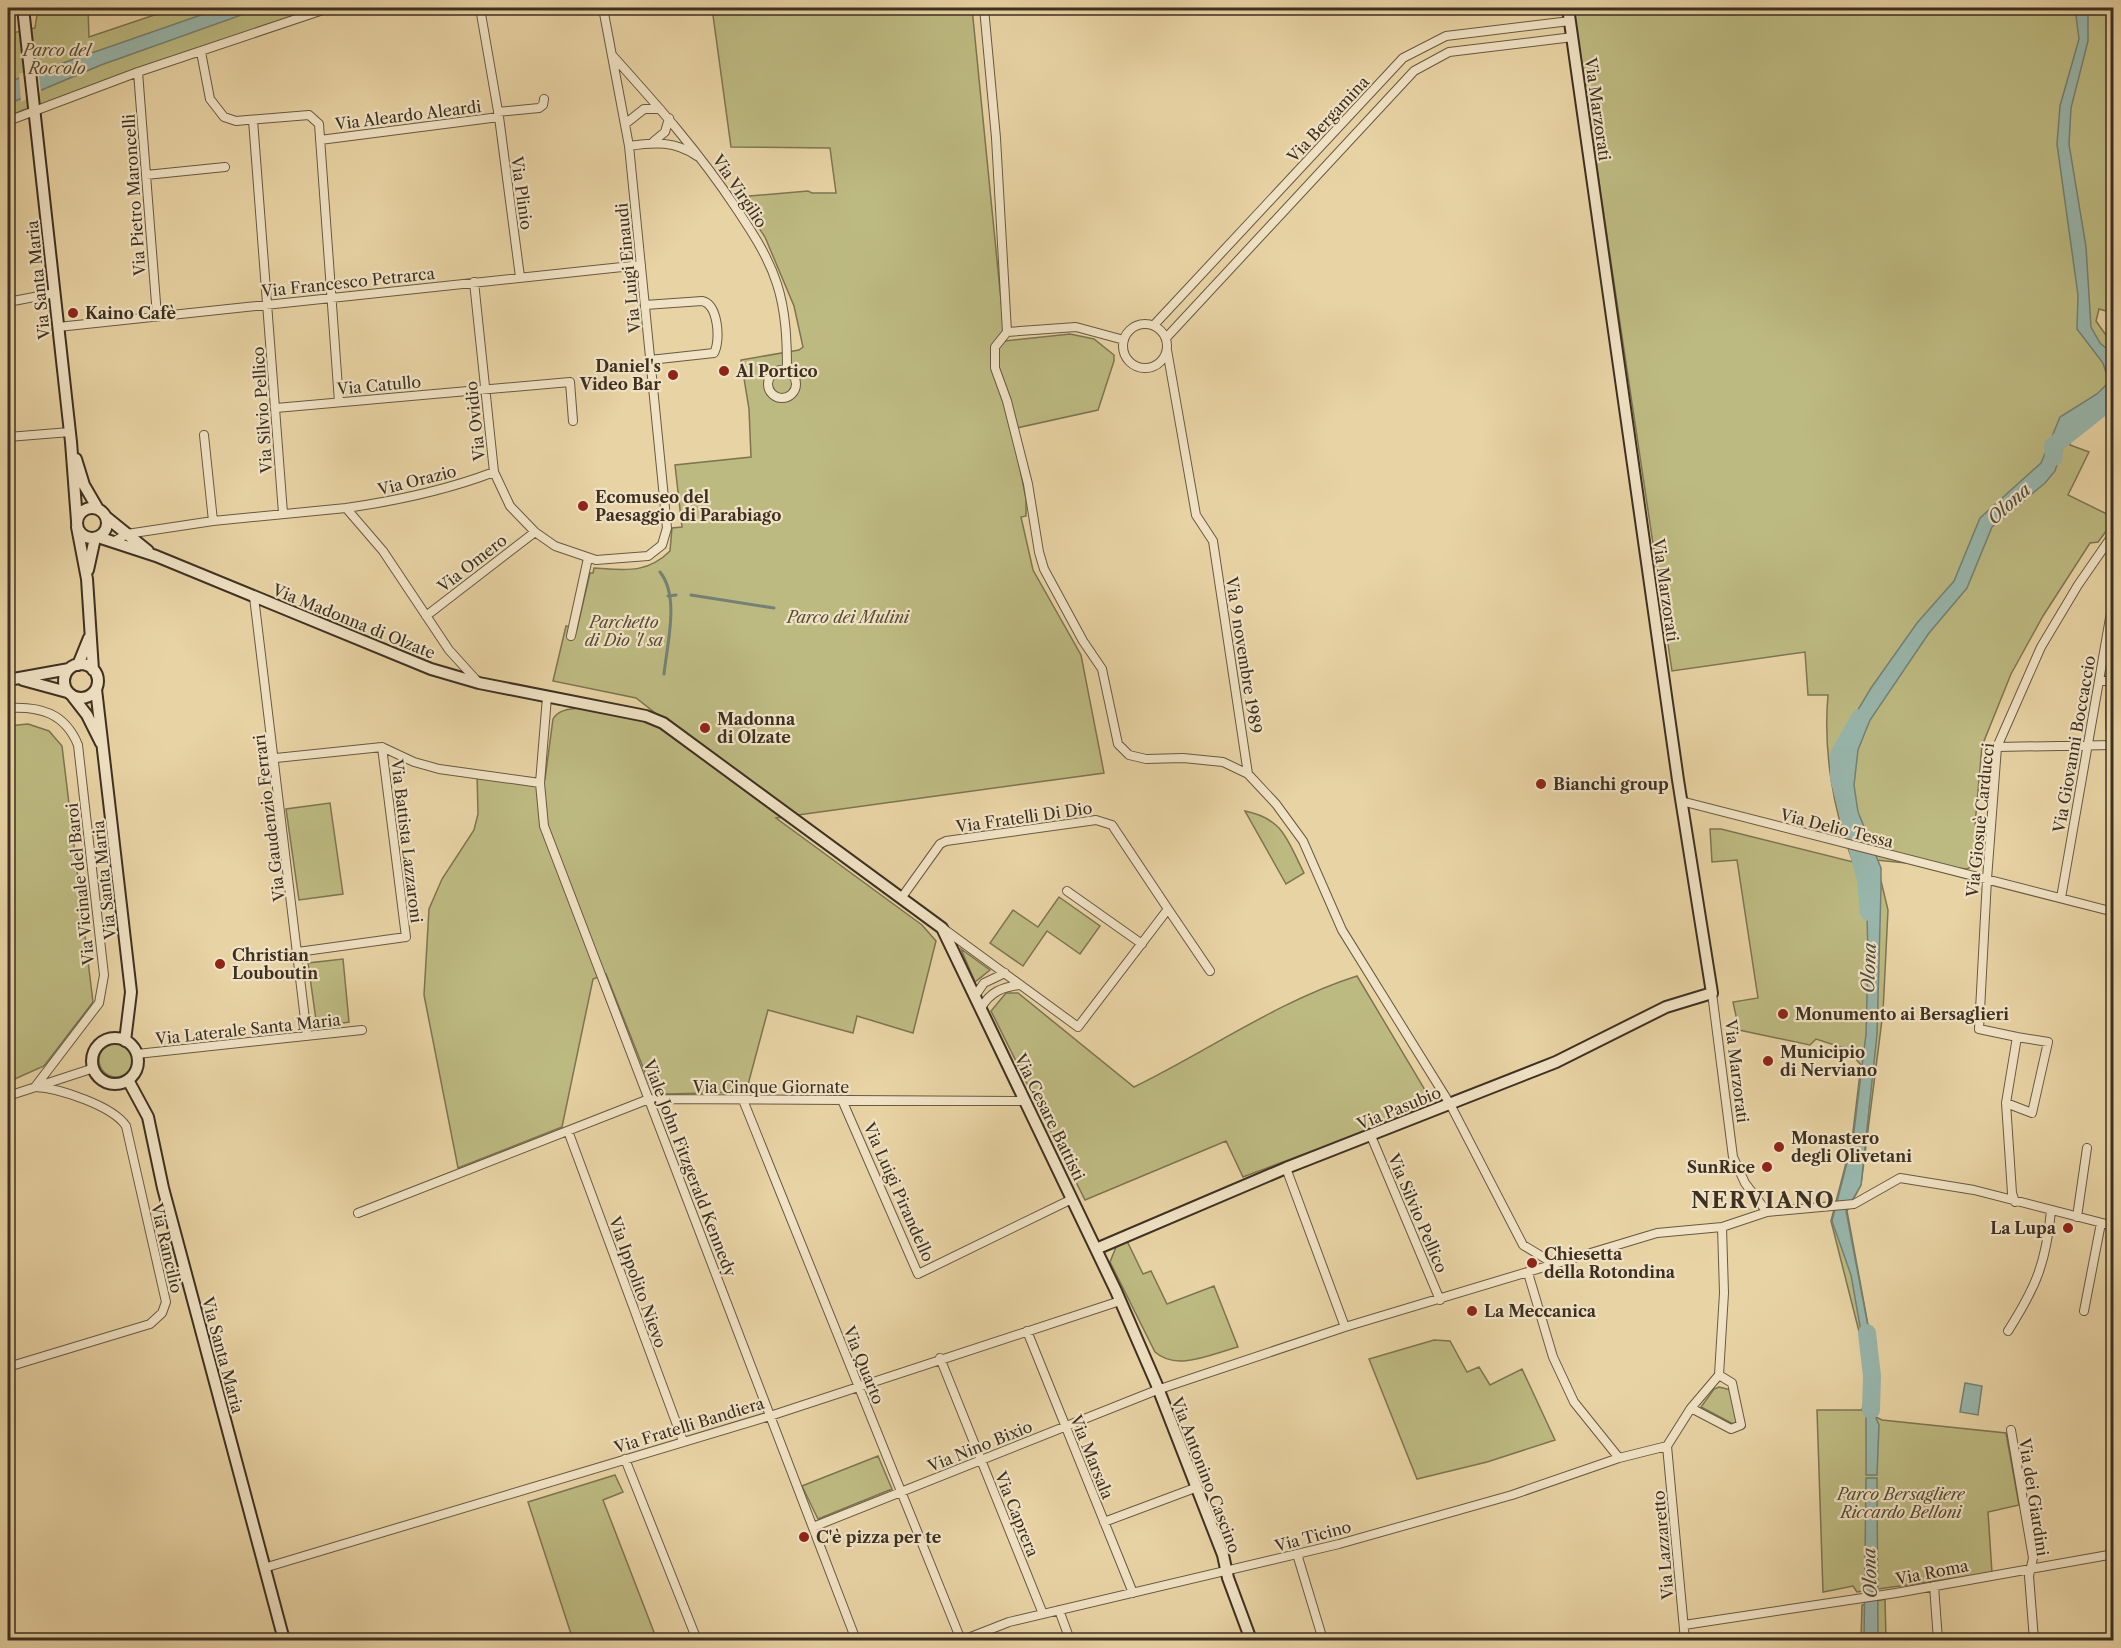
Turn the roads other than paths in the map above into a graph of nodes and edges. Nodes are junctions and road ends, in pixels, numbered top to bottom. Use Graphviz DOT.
graph roads {
  1 [pos="23,8"];
  2 [pos="329,8"];
  3 [pos="480,8"];
  4 [pos="603,8"];
  5 [pos="984,8"];
  6 [pos="1568,8"];
  7 [pos="1570,21"];
  8 [pos="1573,37"];
  9 [pos="201,52"];
  10 [pos="611,54"];
  11 [pos="138,72"];
  12 [pos="544,99"];
  13 [pos="34,107"];
  14 [pos="662,110"];
  15 [pos="498,114"];
  16 [pos="669,118"];
  17 [pos="253,120"];
  18 [pos="8,122"];
  19 [pos="625,124"];
  20 [pos="320,140"];
  21 [pos="652,142"];
  22 [pos="629,146"];
  23 [pos="703,160"];
  24 [pos="225,167"];
  25 [pos="146,175"];
  26 [pos="641,265"];
  27 [pos="520,278"];
  28 [pos="474,282"];
  29 [pos="55,293"];
  30 [pos="331,297"];
  31 [pos="8,302"];
  32 [pos="268,304"];
  33 [pos="645,305"];
  34 [pos="157,316"];
  35 [pos="1154,326"];
  36 [pos="58,327"];
  37 [pos="1007,332"];
  38 [pos="1166,338"];
  39 [pos="1124,340"];
  40 [pos="1167,350"];
  41 [pos="650,360"];
  42 [pos="787,370"];
  43 [pos="485,390"];
  44 [pos="339,402"];
  45 [pos="276,408"];
  46 [pos="573,422"];
  47 [pos="204,435"];
  48 [pos="8,437"];
  49 [pos="70,437"];
  50 [pos="494,472"];
  51 [pos="346,508"];
  52 [pos="102,513"];
  53 [pos="283,513"];
  54 [pos="213,521"];
  55 [pos="77,524"];
  56 [pos="667,528"];
  57 [pos="535,532"];
  58 [pos="2114,533"];
  59 [pos="127,534"];
  60 [pos="97,537"];
  61 [pos="112,543"];
  62 [pos="156,556"];
  63 [pos="588,558"];
  64 [pos="87,579"];
  65 [pos="2114,595"];
  66 [pos="254,597"];
  67 [pos="426,616"];
  68 [pos="91,632"];
  69 [pos="571,636"];
  70 [pos="74,667"];
  71 [pos="93,670"];
  72 [pos="8,680"];
  73 [pos="19,680"];
  74 [pos="2099,681"];
  75 [pos="2114,681"];
  76 [pos="480,683"];
  77 [pos="96,688"];
  78 [pos="70,694"];
  79 [pos="547,698"];
  80 [pos="8,708"];
  81 [pos="2114,745"];
  82 [pos="2089,746"];
  83 [pos="382,747"];
  84 [pos="1997,747"];
  85 [pos="105,751"];
  86 [pos="276,758"];
  87 [pos="1248,774"];
  88 [pos="540,783"];
  89 [pos="1681,801"];
  90 [pos="1987,879"];
  91 [pos="1067,891"];
  92 [pos="902,897"];
  93 [pos="2061,898"];
  94 [pos="1168,909"];
  95 [pos="2114,912"];
  96 [pos="942,928"];
  97 [pos="1142,944"];
  98 [pos="298,952"];
  99 [pos="1210,971"];
  100 [pos="1005,973"];
  101 [pos="1020,985"];
  102 [pos="1712,993"];
  103 [pos="975,996"];
  104 [pos="981,1008"];
  105 [pos="362,1030"];
  106 [pos="307,1036"];
  107 [pos="2017,1037"];
  108 [pos="125,1041"];
  109 [pos="137,1054"];
  110 [pos="94,1068"];
  111 [pos="128,1080"];
  112 [pos="35,1087"];
  113 [pos="8,1096"];
  114 [pos="649,1100"];
  115 [pos="743,1100"];
  116 [pos="842,1100"];
  117 [pos="1025,1101"];
  118 [pos="2006,1103"];
  119 [pos="1450,1104"];
  120 [pos="568,1131"];
  121 [pos="1371,1136"];
  122 [pos="2087,1148"];
  123 [pos="1286,1168"];
  124 [pos="1072,1199"];
  125 [pos="2015,1202"];
  126 [pos="2051,1211"];
  127 [pos="1767,1212"];
  128 [pos="358,1213"];
  129 [pos="2076,1217"];
  130 [pos="2101,1223"];
  131 [pos="2114,1226"];
  132 [pos="1722,1227"];
  133 [pos="1096,1249"];
  134 [pos="1556,1265"];
  135 [pos="1528,1273"];
  136 [pos="1440,1300"];
  137 [pos="1120,1301"];
  138 [pos="2084,1311"];
  139 [pos="1345,1327"];
  140 [pos="1027,1331"];
  141 [pos="2008,1331"];
  142 [pos="940,1358"];
  143 [pos="8,1366"];
  144 [pos="1719,1375"];
  145 [pos="857,1385"];
  146 [pos="1157,1390"];
  147 [pos="1691,1408"];
  148 [pos="770,1416"];
  149 [pos="1065,1427"];
  150 [pos="2011,1430"];
  151 [pos="683,1441"];
  152 [pos="1667,1446"];
  153 [pos="1619,1458"];
  154 [pos="625,1459"];
  155 [pos="981,1460"];
  156 [pos="1195,1488"];
  157 [pos="900,1492"];
  158 [pos="1104,1522"];
  159 [pos="813,1527"];
  160 [pos="1297,1554"];
  161 [pos="2114,1554"];
  162 [pos="2031,1567"];
  163 [pos="264,1568"];
  164 [pos="1226,1571"];
  165 [pos="1934,1586"];
  166 [pos="1133,1593"];
  167 [pos="8,1596"];
  168 [pos="1059,1610"];
  169 [pos="1043,1614"];
  170 [pos="8,1621"];
  171 [pos="1684,1625"];
  172 [pos="284,1641"];
  173 [pos="697,1641"];
  174 [pos="856,1641"];
  175 [pos="962,1641"];
  176 [pos="1070,1641"];
  177 [pos="1251,1641"];
  178 [pos="1323,1641"];
  179 [pos="1685,1641"];
  180 [pos="1938,1641"];
  181 [pos="2034,1641"];
  1 -- 13 [label="street, Via Santa Maria"];
  2 -- 9 [label="street"];
  3 -- 15 [label="street, Via Plinio"];
  4 -- 10 [label="street, Via Luigi Einaudi"];
  5 -- 37 [label="street"];
  6 -- 7 [label="street, Via Marzorati"];
  7 -- 8 [label="street, Via Marzorati"];
  7 -- 35 [label="street, Via Bergamina"];
  8 -- 38 [label="street, Via Bergamina"];
  8 -- 89 [label="street, Via Marzorati"];
  9 -- 11 [label="street"];
  9 -- 17 [label="street"];
  10 -- 14 [label="street, Via Virgilio"];
  10 -- 19 [label="street, Via Luigi Einaudi"];
  11 -- 13 [label="street"];
  11 -- 25 [label="street, Via Pietro Maroncelli"];
  12 -- 15 [label="street"];
  13 -- 18 [label="street"];
  13 -- 29 [label="street, Via Santa Maria"];
  14 -- 16 [label="street, Via Virgilio"];
  14 -- 19 [label="street"];
  15 -- 20 [label="street, Via Aleardo Aleardi"];
  15 -- 27 [label="street, Via Plinio"];
  16 -- 21 [label="street"];
  16 -- 23 [label="street, Via Virgilio"];
  17 -- 20 [label="street"];
  17 -- 32 [label="street, Via Silvio Pellico"];
  19 -- 22 [label="street, Via Luigi Einaudi"];
  20 -- 30 [label="street"];
  21 -- 22 [label="street"];
  21 -- 23 [label="street"];
  22 -- 26 [label="street, Via Luigi Einaudi"];
  23 -- 42 [label="street, Via Virgilio"];
  24 -- 25 [label="street"];
  25 -- 34 [label="street, Via Pietro Maroncelli"];
  26 -- 27 [label="street, Via Francesco Petrarca"];
  26 -- 33 [label="street, Via Luigi Einaudi"];
  27 -- 28 [label="street, Via Francesco Petrarca"];
  28 -- 30 [label="street, Via Francesco Petrarca"];
  28 -- 43 [label="street, Via Ovidio"];
  29 -- 31 [label="street"];
  29 -- 36 [label="street, Via Santa Maria"];
  30 -- 32 [label="street, Via Francesco Petrarca"];
  30 -- 44 [label="street"];
  32 -- 34 [label="street, Via Francesco Petrarca"];
  32 -- 45 [label="street, Via Silvio Pellico"];
  33 -- 41 [label="street, Via Luigi Einaudi"];
  33 -- 41 [label="street"];
  34 -- 36 [label="street, Via Francesco Petrarca"];
  35 -- 38 [label="street"];
  35 -- 39 [label="street"];
  36 -- 49 [label="street, Via Santa Maria"];
  37 -- 39 [label="street"];
  37 -- 87 [label="street"];
  38 -- 40 [label="street"];
  39 -- 40 [label="street"];
  40 -- 87 [label="street, Via 9 novembre 1989"];
  41 -- 56 [label="street, Via Luigi Einaudi"];
  43 -- 44 [label="street, Via Catullo"];
  43 -- 46 [label="street, Via Catullo"];
  43 -- 50 [label="street, Via Ovidio"];
  44 -- 45 [label="street, Via Catullo"];
  45 -- 53 [label="street, Via Silvio Pellico"];
  47 -- 54 [label="street"];
  48 -- 49 [label="street"];
  49 -- 52 [label="street, Via Santa Maria"];
  49 -- 55 [label="street, Via Santa Maria"];
  50 -- 51 [label="street, Via Orazio"];
  50 -- 57 [label="street, Via Ovidio"];
  51 -- 53 [label="street, Via Orazio"];
  51 -- 67 [label="street"];
  52 -- 55 [label="street"];
  52 -- 59 [label="street, Via Madonna di Olzate"];
  52 -- 60 [label="street, Via Santa Maria"];
  53 -- 54 [label="street, Via Orazio"];
  54 -- 59 [label="street, Via Orazio"];
  55 -- 60 [label="street"];
  55 -- 64 [label="street, Via Santa Maria"];
  56 -- 63 [label="street, Via Ovidio"];
  57 -- 63 [label="street, Via Ovidio"];
  57 -- 67 [label="street, Via Omero"];
  58 -- 84 [label="street, Via Giosuè Carducci"];
  59 -- 61 [label="street"];
  59 -- 62 [label="street, Via Madonna di Olzate"];
  60 -- 61 [label="street, Via Madonna di Olzate"];
  60 -- 64 [label="street, Via Santa Maria"];
  61 -- 62 [label="street, Via Madonna di Olzate"];
  62 -- 66 [label="street, Via Madonna di Olzate"];
  63 -- 69 [label="street"];
  64 -- 68 [label="street, Via Santa Maria"];
  65 -- 74 [label="street, Via Giovanni Boccaccio"];
  66 -- 76 [label="street, Via Madonna di Olzate"];
  66 -- 86 [label="street, Via Gaudenzio Ferrari"];
  67 -- 76 [label="street"];
  68 -- 70 [label="street, Via Santa Maria"];
  68 -- 71 [label="street, Via Santa Maria"];
  70 -- 71 [label="street"];
  70 -- 73 [label="street"];
  70 -- 78 [label="street, Via Santa Maria"];
  71 -- 77 [label="street, Via Santa Maria"];
  72 -- 73 [label="street"];
  73 -- 78 [label="street"];
  74 -- 75 [label="street"];
  74 -- 82 [label="street, Via Giovanni Boccaccio"];
  76 -- 79 [label="street, Via Madonna di Olzate"];
  77 -- 78 [label="street"];
  77 -- 85 [label="street, Via Santa Maria"];
  78 -- 85 [label="street, Via Santa Maria"];
  79 -- 88 [label="street, Viale John Fitzgerald Kennedy"];
  79 -- 92 [label="street, Via Cesare Battisti"];
  80 -- 112 [label="street, Via Vicinale del Baroi"];
  81 -- 82 [label="street"];
  82 -- 84 [label="street"];
  82 -- 93 [label="street, Via Giovanni Boccaccio"];
  83 -- 86 [label="street"];
  83 -- 88 [label="street"];
  83 -- 98 [label="street, Via Battista Lazzaroni"];
  84 -- 90 [label="street, Via Giosuè Carducci"];
  85 -- 108 [label="street, Via Santa Maria"];
  86 -- 98 [label="street, Via Gaudenzio Ferrari"];
  87 -- 119 [label="street"];
  88 -- 114 [label="street, Viale John Fitzgerald Kennedy"];
  89 -- 90 [label="street, Via Delio Tessa"];
  89 -- 102 [label="street, Via Marzorati"];
  90 -- 93 [label="street, Via Delio Tessa"];
  90 -- 107 [label="street, Via Giosuè Carducci"];
  91 -- 97 [label="street"];
  92 -- 94 [label="street, Via Fratelli Di Dio"];
  92 -- 96 [label="street, Via Cesare Battisti"];
  93 -- 95 [label="street, Via Delio Tessa"];
  94 -- 97 [label="street"];
  94 -- 99 [label="street, Via Fratelli Di Dio"];
  96 -- 100 [label="street"];
  96 -- 103 [label="street, Via Cesare Battisti"];
  97 -- 101 [label="street"];
  98 -- 106 [label="street, Via Gaudenzio Ferrari"];
  100 -- 101 [label="street"];
  100 -- 103 [label="street"];
  101 -- 104 [label="street"];
  102 -- 119 [label="street, Via Pasubio"];
  102 -- 127 [label="street, Via Marzorati"];
  103 -- 104 [label="street, Via Cesare Battisti"];
  104 -- 117 [label="street, Via Cesare Battisti"];
  105 -- 106 [label="street, Via Laterale Santa Maria"];
  106 -- 109 [label="street, Via Laterale Santa Maria"];
  107 -- 118 [label="street"];
  107 -- 118 [label="street"];
  108 -- 109 [label="street"];
  108 -- 110 [label="street"];
  109 -- 111 [label="street"];
  110 -- 111 [label="street"];
  110 -- 112 [label="street"];
  111 -- 163 [label="street, Via Santa Maria"];
  112 -- 113 [label="street"];
  112 -- 143 [label="street, Via Rancilio"];
  114 -- 115 [label="street, Via Cinque Giornate"];
  114 -- 120 [label="street, Via Cinque Giornate"];
  114 -- 148 [label="street, Viale John Fitzgerald Kennedy"];
  115 -- 116 [label="street, Via Cinque Giornate"];
  115 -- 145 [label="street, Via Quarto"];
  116 -- 117 [label="street, Via Cinque Giornate"];
  116 -- 124 [label="street, Via Luigi Pirandello"];
  117 -- 124 [label="street, Via Cesare Battisti"];
  118 -- 125 [label="street"];
  119 -- 121 [label="street, Via Pasubio"];
  119 -- 134 [label="street"];
  120 -- 128 [label="street, Via Cinque Giornate"];
  120 -- 151 [label="street, Via Ippolito Nievo"];
  121 -- 123 [label="street, Via Pasubio"];
  121 -- 136 [label="street, Via Silvio Pellico"];
  122 -- 129 [label="street"];
  123 -- 133 [label="street, Via Pasubio"];
  123 -- 139 [label="street"];
  124 -- 133 [label="street, Via Cesare Battisti"];
  125 -- 126 [label="street"];
  125 -- 127 [label="street"];
  126 -- 129 [label="street"];
  126 -- 141 [label="street"];
  127 -- 132 [label="street"];
  129 -- 130 [label="street"];
  130 -- 131 [label="street"];
  130 -- 138 [label="street"];
  132 -- 134 [label="street"];
  132 -- 144 [label="street"];
  133 -- 137 [label="street, Via Cesare Battisti"];
  134 -- 135 [label="street"];
  135 -- 136 [label="street"];
  135 -- 153 [label="street"];
  136 -- 139 [label="street"];
  137 -- 140 [label="street, Via Fratelli Bandiera"];
  137 -- 146 [label="street, Via Cesare Battisti"];
  139 -- 146 [label="street"];
  140 -- 142 [label="street, Via Fratelli Bandiera"];
  140 -- 149 [label="street, Via Marsala"];
  142 -- 145 [label="street, Via Fratelli Bandiera"];
  142 -- 155 [label="street, Via Caprera"];
  144 -- 147 [label="street"];
  144 -- 147 [label="street"];
  145 -- 148 [label="street, Via Fratelli Bandiera"];
  145 -- 157 [label="street, Via Quarto"];
  146 -- 149 [label="street, Via Nino Bixio"];
  146 -- 156 [label="street, Via Antonino Cascino"];
  147 -- 152 [label="street"];
  148 -- 151 [label="street, Via Fratelli Bandiera"];
  148 -- 159 [label="street, Viale John Fitzgerald Kennedy"];
  149 -- 155 [label="street, Via Nino Bixio"];
  149 -- 158 [label="street, Via Marsala"];
  150 -- 162 [label="street, Via dei Giardini"];
  151 -- 154 [label="street, Via Fratelli Bandiera"];
  152 -- 153 [label="street, Via Ticino"];
  152 -- 171 [label="street, Via Lazzaretto"];
  153 -- 160 [label="street, Via Ticino"];
  154 -- 163 [label="street, Via Fratelli Bandiera"];
  154 -- 173 [label="street"];
  155 -- 157 [label="street, Via Nino Bixio"];
  155 -- 169 [label="street, Via Caprera"];
  156 -- 158 [label="street"];
  156 -- 164 [label="street, Via Antonino Cascino"];
  157 -- 159 [label="street, Via Nino Bixio"];
  157 -- 175 [label="street, Via Quarto"];
  158 -- 166 [label="street, Via Marsala"];
  159 -- 174 [label="street, Viale John Fitzgerald Kennedy"];
  160 -- 164 [label="street, Via Ticino"];
  160 -- 178 [label="street"];
  161 -- 162 [label="street, Via Roma"];
  162 -- 165 [label="street, Via Roma"];
  162 -- 181 [label="street, Via dei Giardini"];
  163 -- 172 [label="street, Via Santa Maria"];
  164 -- 166 [label="street, Via Ticino"];
  164 -- 177 [label="street, Via Antonino Cascino"];
  165 -- 171 [label="street, Via Roma"];
  165 -- 180 [label="street"];
  166 -- 168 [label="street, Via Ticino"];
  167 -- 170 [label="street"];
  168 -- 169 [label="street, Via Ticino"];
  168 -- 176 [label="street"];
  169 -- 175 [label="street, Via Ticino"];
  171 -- 179 [label="street, Via Lazzaretto"];
}
